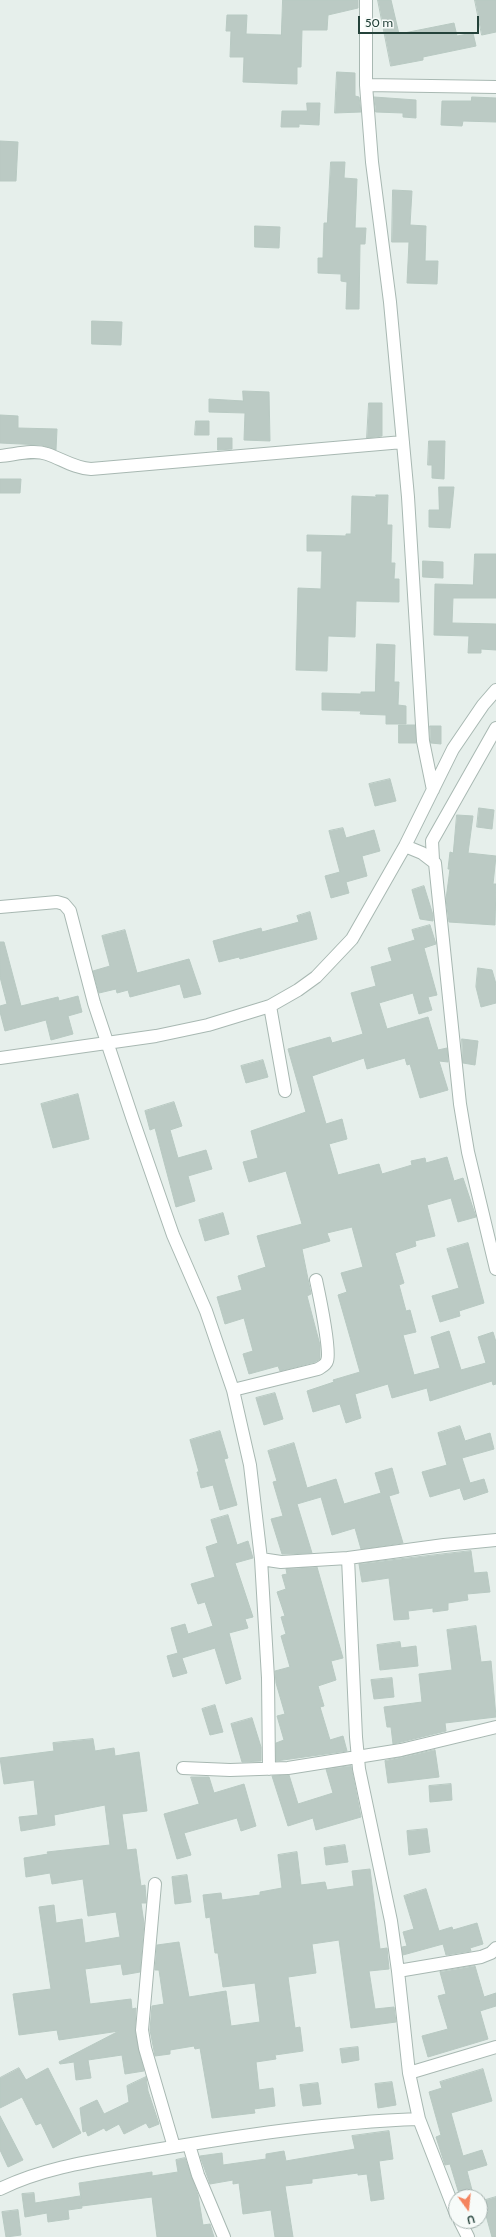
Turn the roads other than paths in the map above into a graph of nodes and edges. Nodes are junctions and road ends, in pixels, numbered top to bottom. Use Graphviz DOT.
graph roads {
  1 [pos="366,0"];
  2 [pos="366,85"];
  3 [pos="496,87"];
  4 [pos="402,442"];
  5 [pos="0,456"];
  6 [pos="496,690"];
  7 [pos="496,728"];
  8 [pos="433,790"];
  9 [pos="406,846"];
  10 [pos="433,860"];
  11 [pos="0,907"];
  12 [pos="270,1008"];
  13 [pos="108,1047"];
  14 [pos="0,1058"];
  15 [pos="285,1091"];
  16 [pos="496,1269"];
  17 [pos="316,1280"];
  18 [pos="233,1390"];
  19 [pos="496,1540"];
  20 [pos="348,1558"];
  21 [pos="261,1559"];
  22 [pos="496,1727"];
  23 [pos="358,1757"];
  24 [pos="183,1768"];
  25 [pos="269,1769"];
  26 [pos="155,1884"];
  27 [pos="496,1948"];
  28 [pos="398,1971"];
  29 [pos="496,2047"];
  30 [pos="409,2073"];
  31 [pos="419,2118"];
  32 [pos="189,2145"];
  33 [pos="174,2147"];
  34 [pos="0,2189"];
  35 [pos="448,2193"];
  36 [pos="224,2237"];
  1 -- 2 [label="street"];
  2 -- 3 [label="street"];
  2 -- 4 [label="street"];
  4 -- 5 [label="street"];
  4 -- 8 [label="street"];
  6 -- 8 [label="street"];
  7 -- 10 [label="street"];
  8 -- 9 [label="street"];
  9 -- 10 [label="street"];
  9 -- 12 [label="street"];
  10 -- 16 [label="street"];
  11 -- 13 [label="street"];
  12 -- 13 [label="street"];
  12 -- 15 [label="street"];
  13 -- 14 [label="street"];
  13 -- 18 [label="street"];
  17 -- 18 [label="street"];
  18 -- 21 [label="street"];
  19 -- 20 [label="street"];
  20 -- 21 [label="street"];
  20 -- 23 [label="street"];
  21 -- 25 [label="street"];
  22 -- 23 [label="street"];
  23 -- 25 [label="street"];
  23 -- 28 [label="street"];
  24 -- 25 [label="street"];
  26 -- 33 [label="street"];
  27 -- 28 [label="street"];
  28 -- 30 [label="street"];
  29 -- 30 [label="street"];
  30 -- 31 [label="street"];
  31 -- 32 [label="street"];
  31 -- 35 [label="street"];
  32 -- 33 [label="street"];
  32 -- 36 [label="street"];
  33 -- 34 [label="street"];
}
